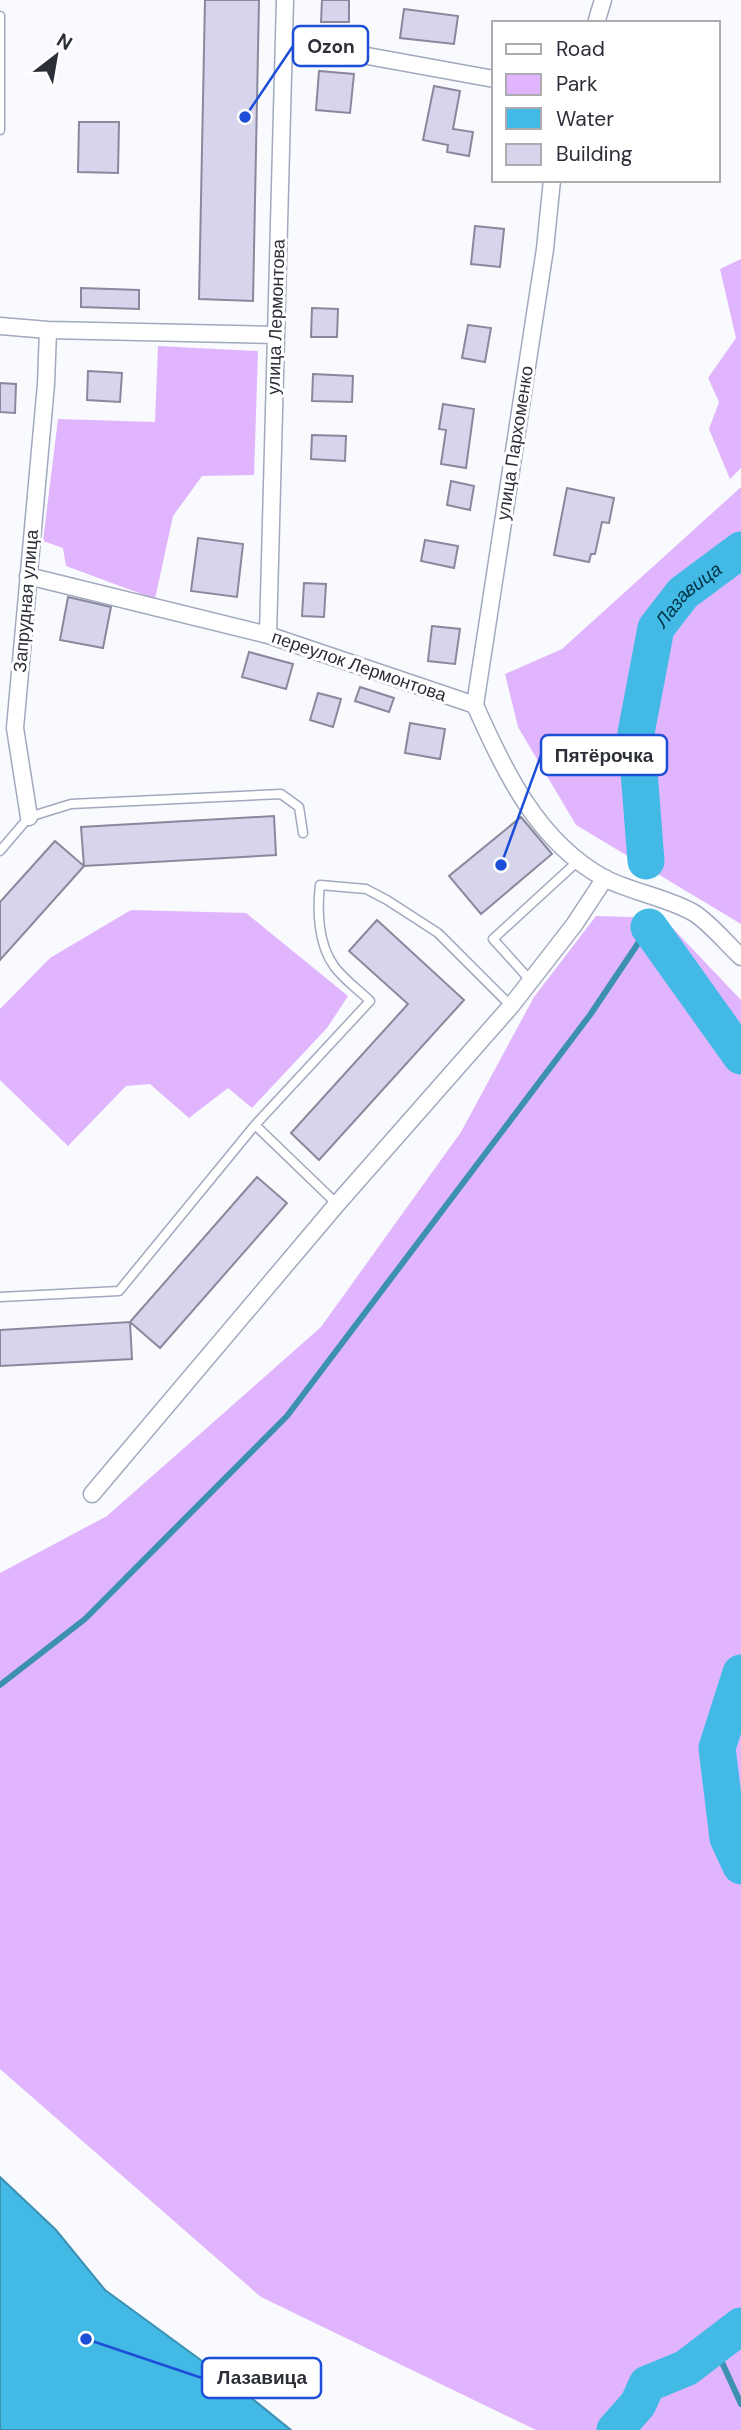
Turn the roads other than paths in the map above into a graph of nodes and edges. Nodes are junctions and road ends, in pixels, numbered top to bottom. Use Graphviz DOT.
graph roads {
  1 [pos="285,0"];
  2 [pos="603,0"];
  3 [pos="0,16"];
  4 [pos="597,21"];
  5 [pos="285,41"];
  6 [pos="492,79"];
  7 [pos="0,130"];
  8 [pos="552,182"];
  9 [pos="0,326"];
  10 [pos="48,331"];
  11 [pos="275,335"];
  12 [pos="28,576"];
  13 [pos="268,635"];
  14 [pos="475,705"];
  15 [pos="29,817"];
  16 [pos="303,832"];
  17 [pos="0,851"];
  18 [pos="578,861"];
  19 [pos="605,878"];
  20 [pos="741,957"];
  21 [pos="530,980"];
  22 [pos="511,1006"];
  23 [pos="255,1125"];
  24 [pos="337,1204"];
  25 [pos="0,1297"];
  26 [pos="92,1494"];
  1 -- 5 [label="street, улица Лермонтова"];
  2 -- 4 [label="street"];
  3 -- 7 [label="lane"];
  5 -- 6 [label="street"];
  5 -- 11 [label="street, улица Лермонтова"];
  8 -- 14 [label="street, улица Пархоменко"];
  9 -- 10 [label="street"];
  10 -- 11 [label="street"];
  10 -- 12 [label="street, Запрудная улица"];
  11 -- 13 [label="street, улица Лермонтова"];
  12 -- 13 [label="street, переулок Лермонтова"];
  12 -- 15 [label="street, Запрудная улица"];
  13 -- 14 [label="street, переулок Лермонтова"];
  14 -- 18 [label="street"];
  15 -- 16 [label="lane"];
  15 -- 17 [label="lane"];
  18 -- 19 [label="street"];
  18 -- 21 [label="lane"];
  19 -- 20 [label="street"];
  19 -- 21 [label="street"];
  21 -- 22 [label="street"];
  22 -- 23 [label="lane"];
  22 -- 24 [label="street"];
  23 -- 24 [label="lane"];
  23 -- 25 [label="lane"];
  24 -- 26 [label="street"];
}
